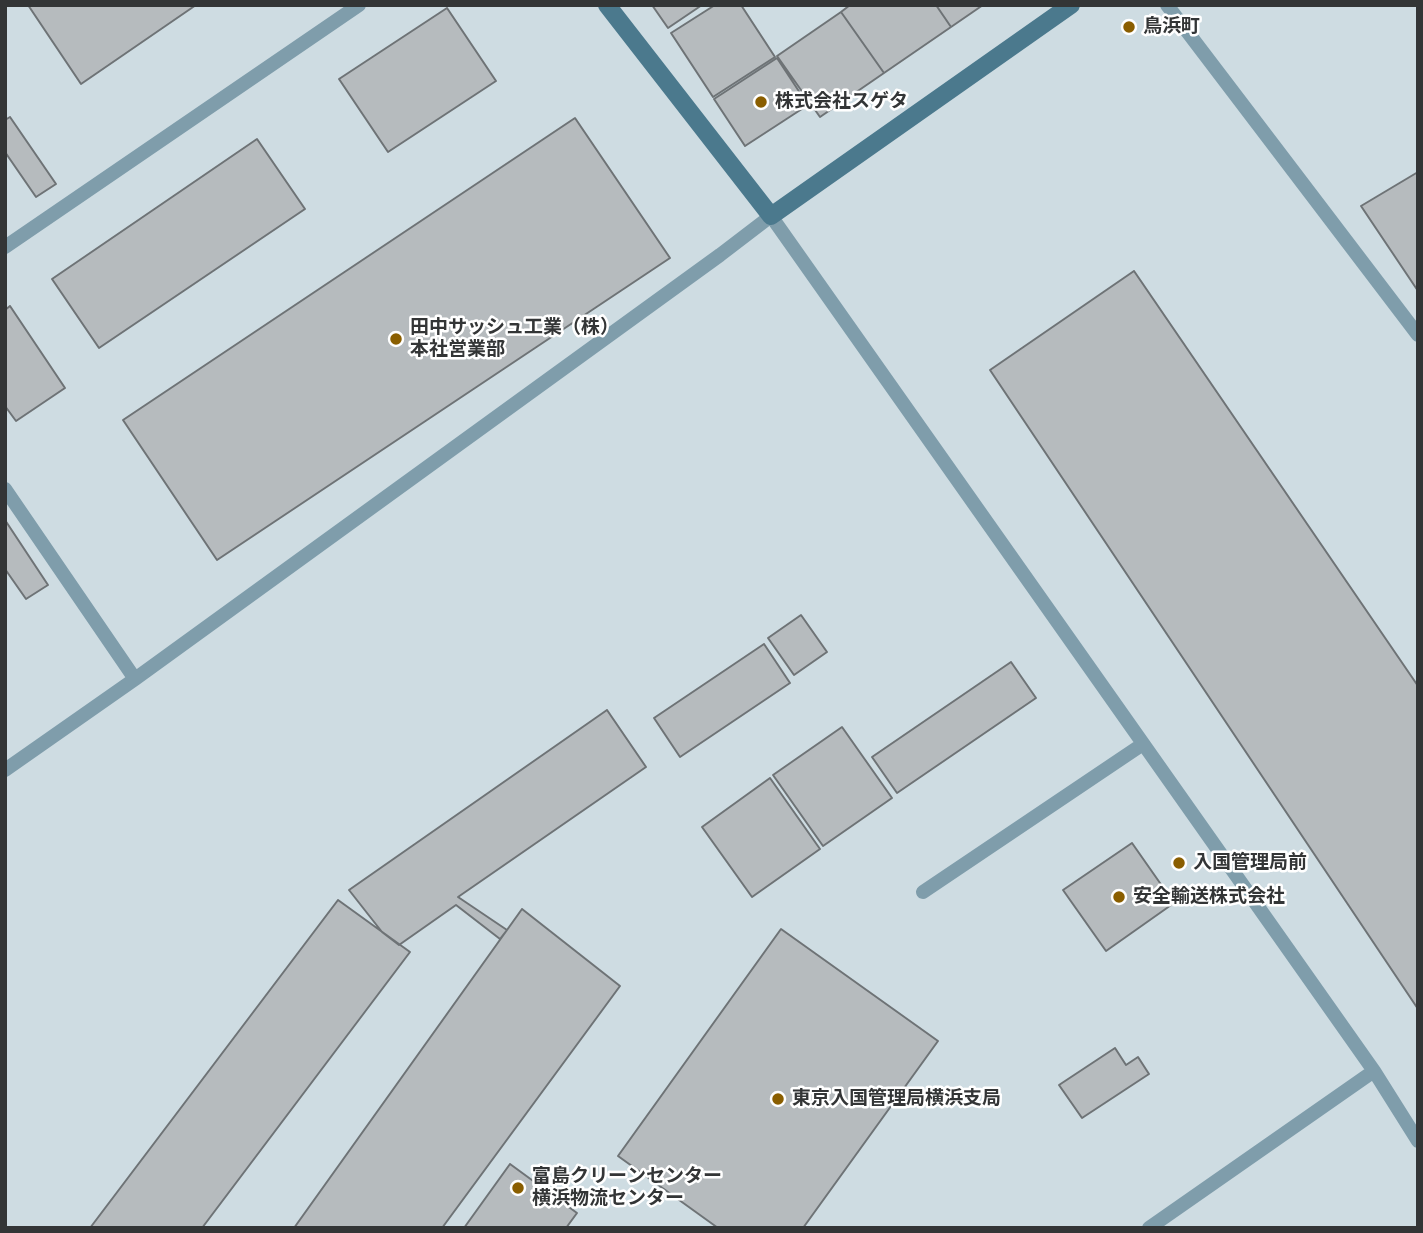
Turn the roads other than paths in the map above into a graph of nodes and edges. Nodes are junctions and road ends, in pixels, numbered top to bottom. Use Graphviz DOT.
graph roads {
  1 [pos="359,5"];
  2 [pos="607,5"];
  3 [pos="1071,5"];
  4 [pos="1167,5"];
  5 [pos="771,216"];
  6 [pos="5,247"];
  7 [pos="1418,335"];
  8 [pos="5,489"];
  9 [pos="135,680"];
  10 [pos="1143,744"];
  11 [pos="5,770"];
  12 [pos="923,892"];
  13 [pos="1374,1070"];
  14 [pos="1418,1141"];
  15 [pos="1149,1228"];
  1 -- 6 [label="lane"];
  2 -- 5 [label="street"];
  3 -- 5 [label="street"];
  4 -- 7 [label="lane"];
  5 -- 9 [label="lane"];
  5 -- 10 [label="lane"];
  8 -- 9 [label="lane"];
  9 -- 11 [label="lane"];
  10 -- 12 [label="lane"];
  10 -- 13 [label="lane"];
  13 -- 14 [label="lane"];
  13 -- 15 [label="lane"];
}
